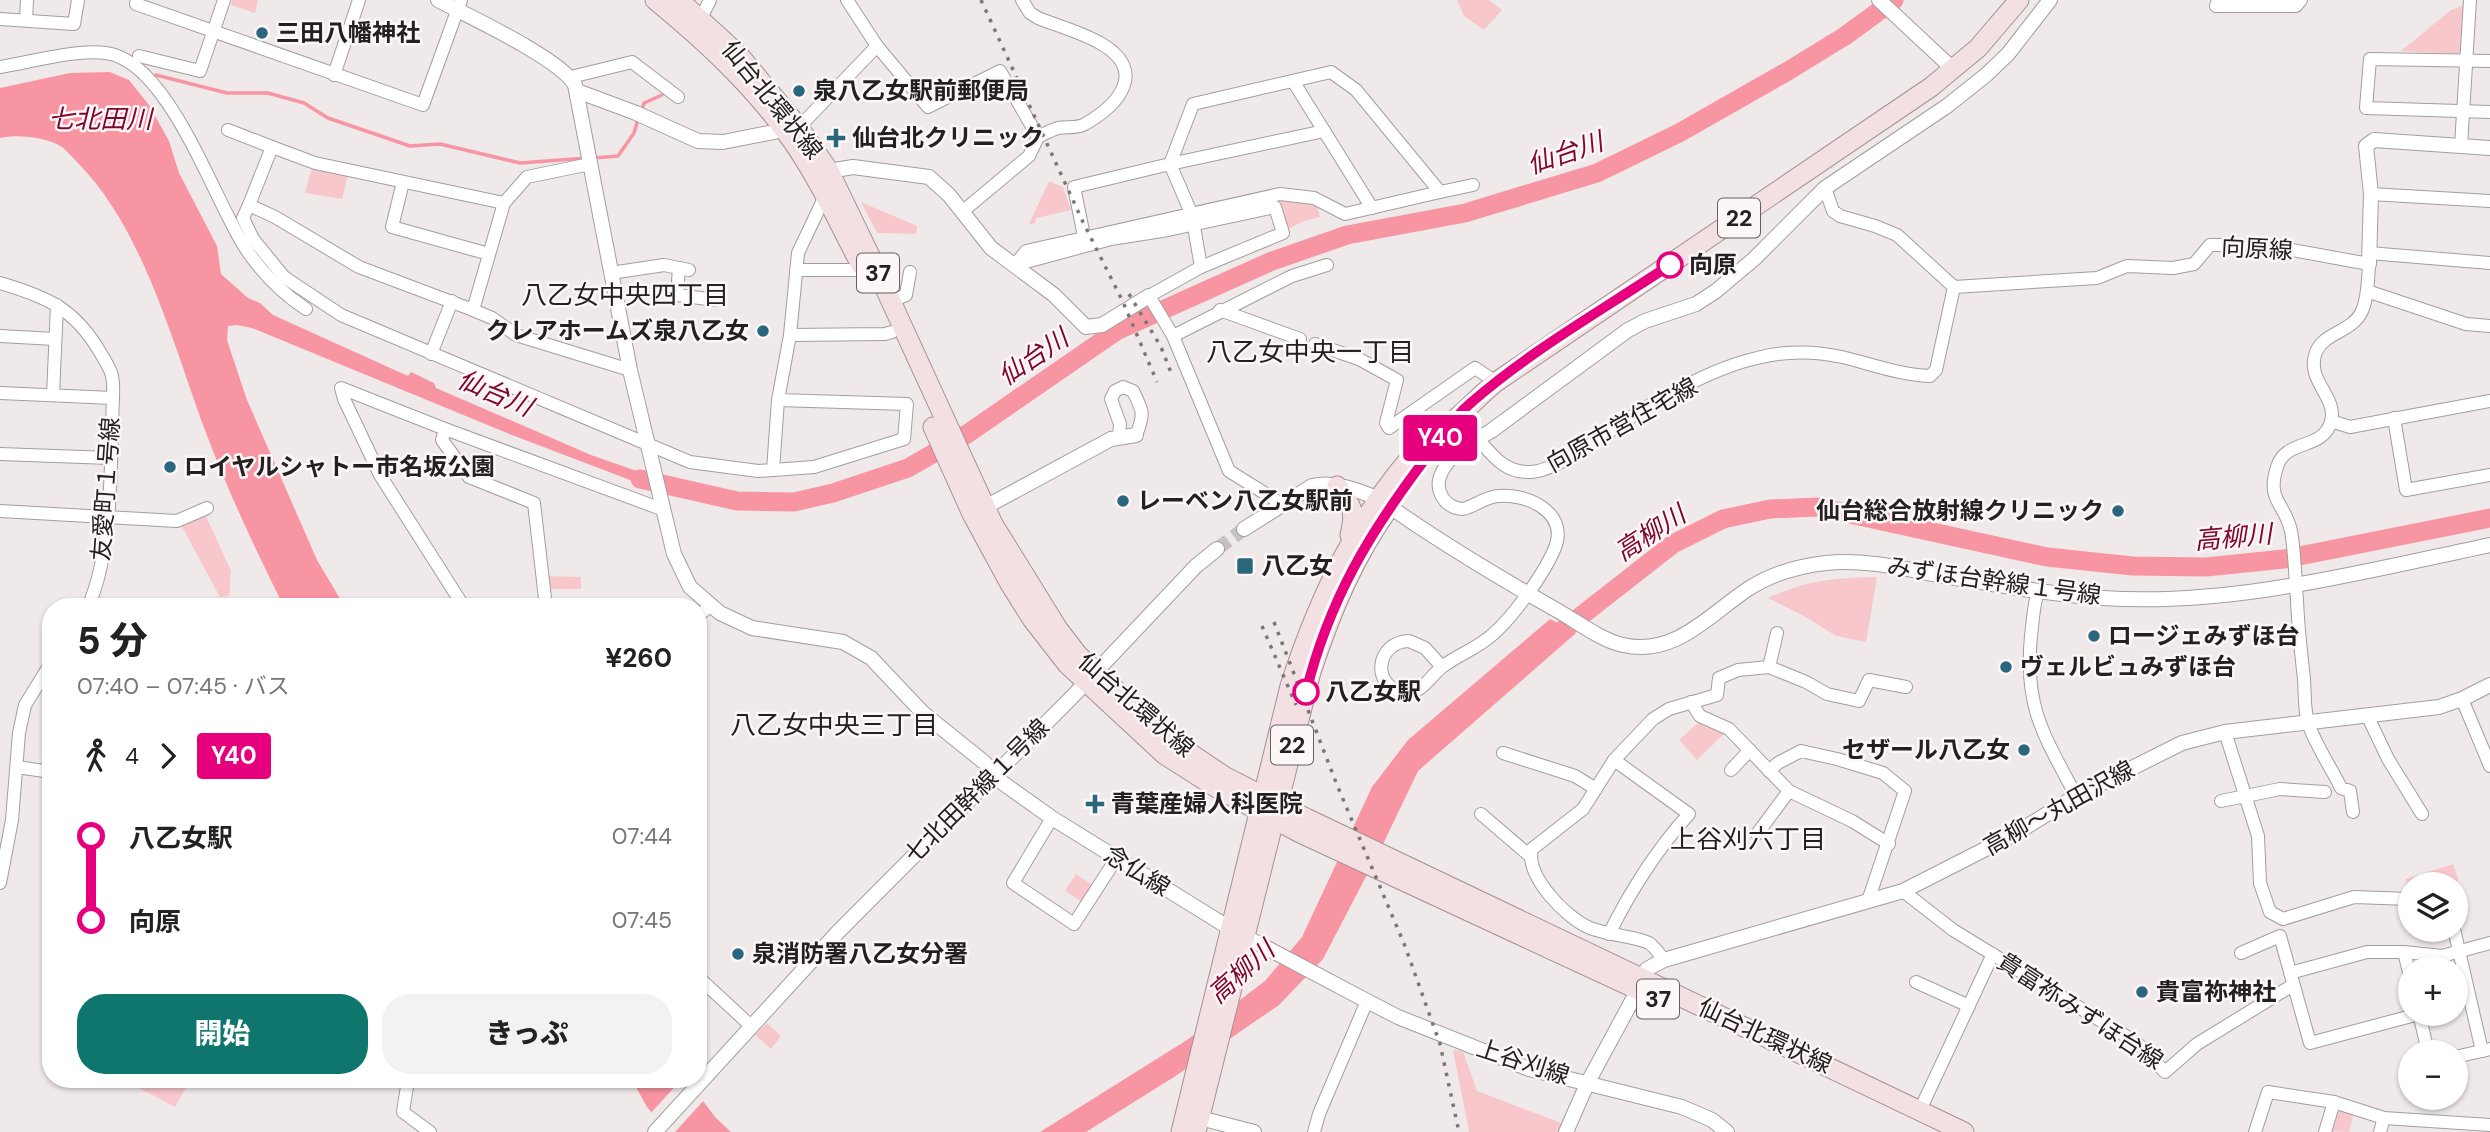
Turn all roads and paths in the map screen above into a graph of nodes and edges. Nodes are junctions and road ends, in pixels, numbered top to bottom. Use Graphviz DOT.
graph roads {
  1 [pos="27,0"];
  2 [pos="78,0"];
  3 [pos="137,0"];
  4 [pos="224,0"];
  5 [pos="359,0"];
  6 [pos="438,0"];
  7 [pos="655,0"];
  8 [pos="679,0"];
  9 [pos="710,0"];
  10 [pos="847,0"];
  11 [pos="1022,0"];
  12 [pos="1879,0"];
  13 [pos="2019,0"];
  14 [pos="2050,0"];
  15 [pos="2218,0"];
  16 [pos="2301,0"];
  17 [pos="2470,0"];
  18 [pos="459,5"];
  19 [pos="701,18"];
  20 [pos="0,19"];
  21 [pos="26,20"];
  22 [pos="214,32"];
  23 [pos="877,46"];
  24 [pos="139,55"];
  25 [pos="2467,60"];
  26 [pos="2490,61"];
  27 [pos="0,68"];
  28 [pos="1954,70"];
  29 [pos="334,75"];
  30 [pos="570,77"];
  31 [pos="1293,81"];
  32 [pos="577,91"];
  33 [pos="678,97"];
  34 [pos="2463,111"];
  35 [pos="2490,112"];
  36 [pos="791,128"];
  37 [pos="228,130"];
  38 [pos="1324,131"];
  39 [pos="1038,137"];
  40 [pos="2461,146"];
  41 [pos="272,147"];
  42 [pos="2490,148"];
  43 [pos="589,158"];
  44 [pos="1170,164"];
  45 [pos="829,171"];
  46 [pos="403,182"];
  47 [pos="1473,185"];
  48 [pos="1825,188"];
  49 [pos="1440,192"];
  50 [pos="2371,194"];
  51 [pos="825,196"];
  52 [pos="2490,201"];
  53 [pos="504,203"];
  54 [pos="249,205"];
  55 [pos="1372,208"];
  56 [pos="962,212"];
  57 [pos="1194,220"];
  58 [pos="1084,236"];
  59 [pos="489,254"];
  60 [pos="2369,258"];
  61 [pos="2490,263"];
  62 [pos="1014,265"];
  63 [pos="1327,265"];
  64 [pos="1201,267"];
  65 [pos="864,270"];
  66 [pos="796,271"];
  67 [pos="909,272"];
  68 [pos="611,273"];
  69 [pos="0,283"];
  70 [pos="1955,287"];
  71 [pos="2367,291"];
  72 [pos="1151,299"];
  73 [pos="715,300"];
  74 [pos="452,301"];
  75 [pos="892,301"];
  76 [pos="57,304"];
  77 [pos="306,309"];
  78 [pos="473,310"];
  79 [pos="1220,310"];
  80 [pos="2490,326"];
  81 [pos="892,332"];
  82 [pos="1171,333"];
  83 [pos="790,335"];
  84 [pos="0,336"];
  85 [pos="55,339"];
  86 [pos="1300,340"];
  87 [pos="1315,344"];
  88 [pos="431,354"];
  89 [pos="630,370"];
  90 [pos="1496,382"];
  91 [pos="0,393"];
  92 [pos="53,395"];
  93 [pos="113,398"];
  94 [pos="778,400"];
  95 [pos="2490,401"];
  96 [pos="2394,418"];
  97 [pos="2331,421"];
  98 [pos="445,429"];
  99 [pos="942,430"];
  100 [pos="1136,435"];
  101 [pos="1119,437"];
  102 [pos="1478,439"];
  103 [pos="1460,449"];
  104 [pos="650,450"];
  105 [pos="0,454"];
  106 [pos="110,458"];
  107 [pos="774,470"];
  108 [pos="2490,475"];
  109 [pos="1338,486"];
  110 [pos="1384,503"];
  111 [pos="1280,505"];
  112 [pos="207,508"];
  113 [pos="664,508"];
  114 [pos="978,511"];
  115 [pos="0,512"];
  116 [pos="107,515"];
  117 [pos="1244,529"];
  118 [pos="2490,545"];
  119 [pos="1348,547"];
  120 [pos="1217,549"];
  121 [pos="2295,578"];
  122 [pos="2038,592"];
  123 [pos="1527,593"];
  124 [pos="92,598"];
  125 [pos="458,598"];
  126 [pos="545,598"];
  127 [pos="703,598"];
  128 [pos="707,602"];
  129 [pos="711,605"];
  130 [pos="707,608"];
  131 [pos="1777,633"];
  132 [pos="1442,667"];
  133 [pos="1769,667"];
  134 [pos="1091,676"];
  135 [pos="42,678"];
  136 [pos="2490,685"];
  137 [pos="1906,687"];
  138 [pos="2462,699"];
  139 [pos="1691,702"];
  140 [pos="2368,717"];
  141 [pos="2308,722"];
  142 [pos="2225,732"];
  143 [pos="1750,750"];
  144 [pos="1503,753"];
  145 [pos="1614,760"];
  146 [pos="2490,766"];
  147 [pos="17,767"];
  148 [pos="1731,769"];
  149 [pos="42,771"];
  150 [pos="1769,771"];
  151 [pos="997,777"];
  152 [pos="1596,789"];
  153 [pos="1789,791"];
  154 [pos="2076,796"];
  155 [pos="2247,796"];
  156 [pos="2318,796"];
  157 [pos="2221,801"];
  158 [pos="1268,808"];
  159 [pos="2353,812"];
  160 [pos="1481,814"];
  161 [pos="2423,814"];
  162 [pos="1052,817"];
  163 [pos="1757,835"];
  164 [pos="1889,844"];
  165 [pos="1530,856"];
  166 [pos="1116,859"];
  167 [pos="0,883"];
  168 [pos="1903,891"];
  169 [pos="2398,899"];
  170 [pos="1868,901"];
  171 [pos="1238,932"];
  172 [pos="1609,934"];
  173 [pos="2458,942"];
  174 [pos="2490,943"];
  175 [pos="2404,951"];
  176 [pos="2460,952"];
  177 [pos="2241,953"];
  178 [pos="1993,954"];
  179 [pos="2405,956"];
  180 [pos="1664,960"];
  181 [pos="1324,977"];
  182 [pos="2292,979"];
  183 [pos="1916,982"];
  184 [pos="1639,983"];
  185 [pos="707,985"];
  186 [pos="1367,1001"];
  187 [pos="1969,1006"];
  188 [pos="2398,1019"];
  189 [pos="751,1026"];
  190 [pos="2486,1050"];
  191 [pos="2468,1054"];
  192 [pos="1205,1066"];
  193 [pos="707,1073"];
  194 [pos="1588,1082"];
  195 [pos="407,1088"];
  196 [pos="694,1088"];
  197 [pos="2334,1102"];
  198 [pos="1920,1110"];
  199 [pos="2384,1118"];
  200 [pos="1198,1125"];
  201 [pos="2490,1125"];
  202 [pos="430,1132"];
  203 [pos="654,1132"];
  204 [pos="1181,1132"];
  205 [pos="1254,1132"];
  206 [pos="1314,1132"];
  207 [pos="1566,1132"];
  208 [pos="1727,1132"];
  209 [pos="1936,1132"];
  210 [pos="1964,1132"];
  211 [pos="2255,1132"];
  212 [pos="2325,1132"];
  213 [pos="2380,1132"];
  1 -- 21 [label="street"];
  2 -- 21 [label="street"];
  3 -- 22 [label="street"];
  4 -- 22 [label="street"];
  5 -- 29 [label="street"];
  6 -- 18 [label="street"];
  7 -- 36 [label="main road, 仙台北環状線 / 37"];
  8 -- 19 [label="main road, 仙台北環状線 / 37"];
  9 -- 19 [label="street"];
  10 -- 23 [label="street"];
  11 -- 39 [label="street"];
  12 -- 28 [label="street"];
  13 -- 28 [label="main road, 22"];
  14 -- 48 [label="street"];
  15 -- 16 [label="street"];
  17 -- 25 [label="street"];
  18 -- 29 [label="street"];
  18 -- 30 [label="street"];
  19 -- 36 [label="main road, 仙台北環状線 / 37"];
  20 -- 21 [label="street"];
  22 -- 24 [label="street"];
  22 -- 29 [label="street"];
  23 -- 36 [label="street"];
  23 -- 39 [label="street"];
  25 -- 26 [label="street"];
  25 -- 34 [label="street"];
  25 -- 34 [label="street"];
  27 -- 77 [label="street"];
  28 -- 90 [label="main road, 22"];
  30 -- 32 [label="street, 念仏線"];
  30 -- 33 [label="street"];
  31 -- 38 [label="street"];
  31 -- 44 [label="street"];
  31 -- 49 [label="street"];
  32 -- 36 [label="street"];
  32 -- 43 [label="street, 念仏線"];
  34 -- 35 [label="street"];
  34 -- 40 [label="street"];
  36 -- 45 [label="main road, 仙台北環状線 / 37"];
  36 -- 51 [label="main road, 仙台北環状線 / 37"];
  37 -- 41 [label="street"];
  38 -- 44 [label="street"];
  38 -- 55 [label="street"];
  39 -- 56 [label="street"];
  40 -- 42 [label="street"];
  40 -- 50 [label="street"];
  41 -- 46 [label="street"];
  41 -- 54 [label="street"];
  43 -- 53 [label="street"];
  43 -- 68 [label="street, 念仏線"];
  44 -- 57 [label="street"];
  44 -- 58 [label="street"];
  45 -- 56 [label="street"];
  45 -- 75 [label="main road, 仙台北環状線 / 37"];
  46 -- 53 [label="street"];
  46 -- 59 [label="street"];
  47 -- 49 [label="street"];
  48 -- 70 [label="street"];
  48 -- 102 [label="street"];
  49 -- 55 [label="street"];
  50 -- 52 [label="street"];
  50 -- 60 [label="street"];
  51 -- 65 [label="main road, 仙台北環状線 / 37"];
  51 -- 66 [label="street"];
  53 -- 59 [label="street"];
  54 -- 74 [label="street"];
  54 -- 88 [label="street"];
  55 -- 57 [label="street"];
  56 -- 62 [label="street"];
  57 -- 58 [label="street"];
  57 -- 62 [label="street"];
  57 -- 64 [label="street"];
  57 -- 64 [label="street"];
  58 -- 62 [label="street"];
  59 -- 78 [label="street"];
  60 -- 61 [label="street, 向原線"];
  60 -- 70 [label="street, 向原線"];
  60 -- 71 [label="street"];
  62 -- 72 [label="street"];
  63 -- 79 [label="street"];
  64 -- 72 [label="street"];
  65 -- 66 [label="street"];
  65 -- 81 [label="main road, 仙台北環状線 / 37"];
  66 -- 83 [label="street"];
  67 -- 75 [label="street"];
  68 -- 73 [label="street"];
  68 -- 89 [label="street, 念仏線"];
  69 -- 76 [label="street"];
  70 -- 102 [label="street, 向原市営住宅線"];
  71 -- 80 [label="street"];
  71 -- 97 [label="street"];
  72 -- 82 [label="street"];
  74 -- 78 [label="street"];
  74 -- 88 [label="street"];
  75 -- 99 [label="main road, 仙台北環状線 / 37"];
  76 -- 85 [label="street"];
  76 -- 93 [label="street"];
  78 -- 89 [label="street"];
  79 -- 82 [label="street"];
  79 -- 86 [label="street"];
  81 -- 83 [label="street"];
  81 -- 99 [label="main road, 仙台北環状線 / 37"];
  82 -- 111 [label="street"];
  83 -- 94 [label="street"];
  84 -- 85 [label="street"];
  85 -- 92 [label="street"];
  87 -- 90 [label="street"];
  88 -- 104 [label="street"];
  89 -- 104 [label="street, 念仏線"];
  90 -- 110 [label="main road, 22"];
  91 -- 92 [label="street, 友愛町１号線"];
  92 -- 93 [label="street, 友愛町１号線"];
  93 -- 106 [label="street, 友愛町１号線"];
  94 -- 107 [label="street"];
  94 -- 107 [label="street"];
  95 -- 96 [label="street"];
  96 -- 97 [label="street"];
  96 -- 108 [label="street"];
  97 -- 121 [label="street"];
  98 -- 113 [label="street"];
  98 -- 125 [label="street"];
  98 -- 126 [label="street"];
  99 -- 114 [label="main road, 仙台北環状線 / 37"];
  100 -- 101 [label="street"];
  100 -- 101 [label="street"];
  101 -- 114 [label="street"];
  102 -- 103 [label="street"];
  103 -- 123 [label="street"];
  104 -- 107 [label="street"];
  104 -- 113 [label="street, 念仏線"];
  105 -- 106 [label="street"];
  106 -- 116 [label="street, 友愛町１号線"];
  109 -- 110 [label="street"];
  109 -- 111 [label="street"];
  109 -- 119 [label="main road"];
  110 -- 119 [label="main road, 22"];
  110 -- 123 [label="street"];
  110 -- 158 [label="main road, 22"];
  111 -- 117 [label="street"];
  112 -- 116 [label="street"];
  113 -- 127 [label="street, 念仏線"];
  114 -- 134 [label="main road, 仙台北環状線 / 37"];
  115 -- 116 [label="street"];
  116 -- 124 [label="street, 友愛町１号線"];
  118 -- 121 [label="street, みずほ台幹線１号線"];
  119 -- 158 [label="main road, 22"];
  120 -- 134 [label="street, 七北田幹線１号線"];
  121 -- 122 [label="street, みずほ台幹線１号線"];
  121 -- 141 [label="street"];
  122 -- 123 [label="street, みずほ台幹線１号線"];
  122 -- 154 [label="street"];
  123 -- 132 [label="street"];
  128 -- 129 [label="street, 念仏線"];
  129 -- 130 [label="street"];
  129 -- 151 [label="street, 念仏線"];
  131 -- 133 [label="street"];
  132 -- 132 [label="street"];
  133 -- 137 [label="street"];
  133 -- 139 [label="street"];
  134 -- 151 [label="street, 七北田幹線１号線"];
  134 -- 158 [label="main road, 仙台北環状線 / 37"];
  135 -- 147 [label="street"];
  136 -- 138 [label="street, 高柳～丸田沢線"];
  138 -- 140 [label="street, 高柳～丸田沢線"];
  138 -- 146 [label="street"];
  139 -- 143 [label="street"];
  139 -- 145 [label="street"];
  140 -- 141 [label="street, 高柳～丸田沢線"];
  140 -- 161 [label="street"];
  141 -- 142 [label="street, 高柳～丸田沢線"];
  141 -- 159 [label="street"];
  142 -- 154 [label="street, 高柳～丸田沢線"];
  142 -- 155 [label="street"];
  143 -- 148 [label="street"];
  143 -- 150 [label="street"];
  144 -- 152 [label="street"];
  145 -- 152 [label="street"];
  145 -- 172 [label="street"];
  147 -- 149 [label="street"];
  147 -- 167 [label="street"];
  150 -- 153 [label="street"];
  150 -- 164 [label="street"];
  151 -- 162 [label="street, 念仏線"];
  151 -- 189 [label="street, 七北田幹線１号線"];
  152 -- 165 [label="street"];
  153 -- 163 [label="street"];
  153 -- 164 [label="street"];
  154 -- 168 [label="street, 高柳～丸田沢線"];
  155 -- 156 [label="street"];
  155 -- 157 [label="street"];
  155 -- 169 [label="street"];
  158 -- 171 [label="main road, 22"];
  158 -- 184 [label="main road, 仙台北環状線 / 37"];
  160 -- 165 [label="street"];
  162 -- 166 [label="street, 念仏線"];
  162 -- 166 [label="street"];
  164 -- 170 [label="street"];
  165 -- 172 [label="street"];
  166 -- 171 [label="street, 念仏線"];
  168 -- 170 [label="street, 高柳～丸田沢線"];
  168 -- 178 [label="street, 貴富祢みずほ台線"];
  170 -- 180 [label="street, 高柳～丸田沢線"];
  171 -- 181 [label="street, 念仏線"];
  171 -- 192 [label="main road, 22"];
  171 -- 192 [label="main road, 22"];
  172 -- 180 [label="street"];
  173 -- 176 [label="street"];
  174 -- 176 [label="street, 貴富祢みずほ台線"];
  175 -- 176 [label="street, 貴富祢みずほ台線"];
  175 -- 179 [label="street"];
  175 -- 182 [label="street, 貴富祢みずほ台線"];
  176 -- 190 [label="street"];
  177 -- 182 [label="street"];
  178 -- 182 [label="street, 貴富祢みずほ台線"];
  178 -- 187 [label="street"];
  180 -- 184 [label="street, 高柳～丸田沢線"];
  181 -- 186 [label="street, 上谷刈線"];
  182 -- 188 [label="street"];
  183 -- 187 [label="street"];
  184 -- 194 [label="street"];
  184 -- 198 [label="main road, 仙台北環状線 / 37"];
  184 -- 209 [label="main road, 仙台北環状線 / 37"];
  185 -- 189 [label="street"];
  186 -- 194 [label="street, 上谷刈線"];
  186 -- 206 [label="street"];
  187 -- 198 [label="street"];
  189 -- 193 [label="street, 七北田幹線１号線"];
  190 -- 191 [label="street"];
  192 -- 200 [label="main road, 22"];
  192 -- 204 [label="main road, 22"];
  194 -- 207 [label="street"];
  194 -- 208 [label="street, 上谷刈線"];
  195 -- 202 [label="street"];
  196 -- 203 [label="street, 七北田幹線１号線"];
  197 -- 199 [label="street"];
  197 -- 211 [label="street"];
  197 -- 212 [label="street"];
  198 -- 210 [label="main road, 仙台北環状線 / 37"];
  199 -- 201 [label="street"];
  199 -- 213 [label="street"];
  200 -- 205 [label="street"];
}
